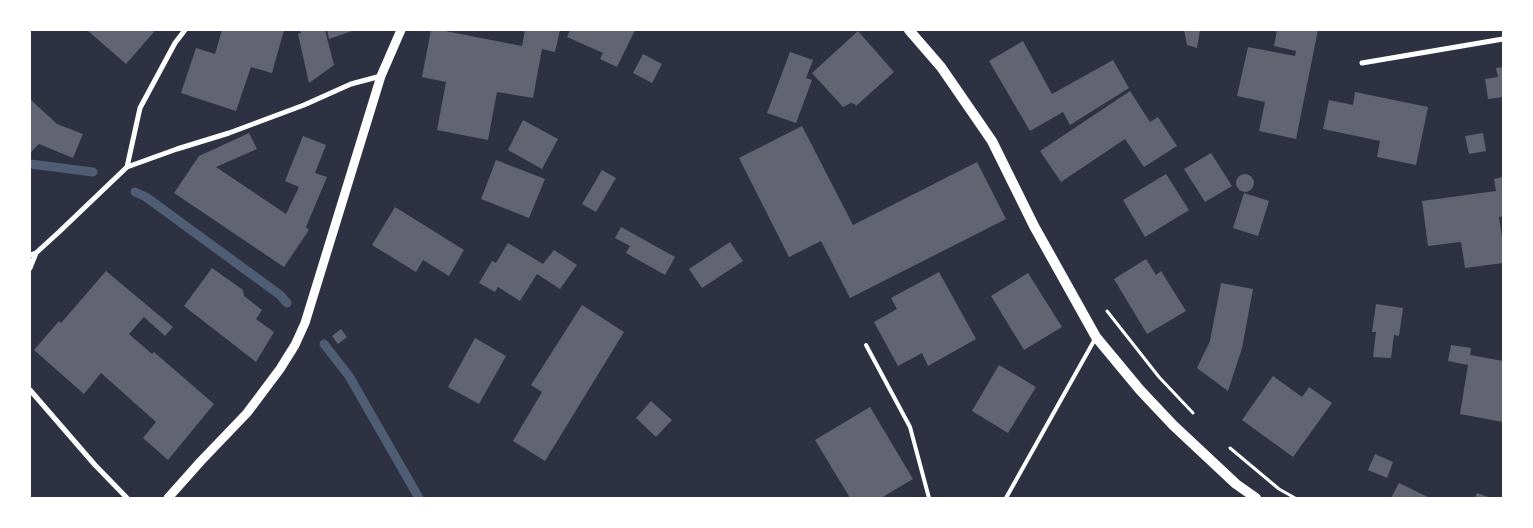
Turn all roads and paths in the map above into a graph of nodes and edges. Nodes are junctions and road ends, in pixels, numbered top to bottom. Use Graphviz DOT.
graph roads {
  1 [pos="185,30"];
  2 [pos="401,30"];
  3 [pos="909,30"];
  4 [pos="1503,39"];
  5 [pos="1362,63"];
  6 [pos="381,76"];
  7 [pos="127,167"];
  8 [pos="33,254"];
  9 [pos="30,268"];
  10 [pos="1105,308"];
  11 [pos="1096,337"];
  12 [pos="866,345"];
  13 [pos="30,390"];
  14 [pos="1197,418"];
  15 [pos="1223,442"];
  16 [pos="127,498"];
  17 [pos="168,498"];
  18 [pos="929,498"];
  19 [pos="1006,498"];
  20 [pos="1256,498"];
  21 [pos="1295,498"];
  1 -- 7 [label="street"];
  2 -- 6 [label="street"];
  3 -- 11 [label="main road"];
  4 -- 5 [label="street"];
  6 -- 7 [label="street"];
  6 -- 17 [label="street"];
  7 -- 8 [label="street"];
  8 -- 9 [label="street"];
  10 -- 14 [label="path"];
  11 -- 19 [label="lane"];
  11 -- 20 [label="main road"];
  12 -- 18 [label="lane"];
  13 -- 16 [label="street"];
  15 -- 21 [label="path"];
}
